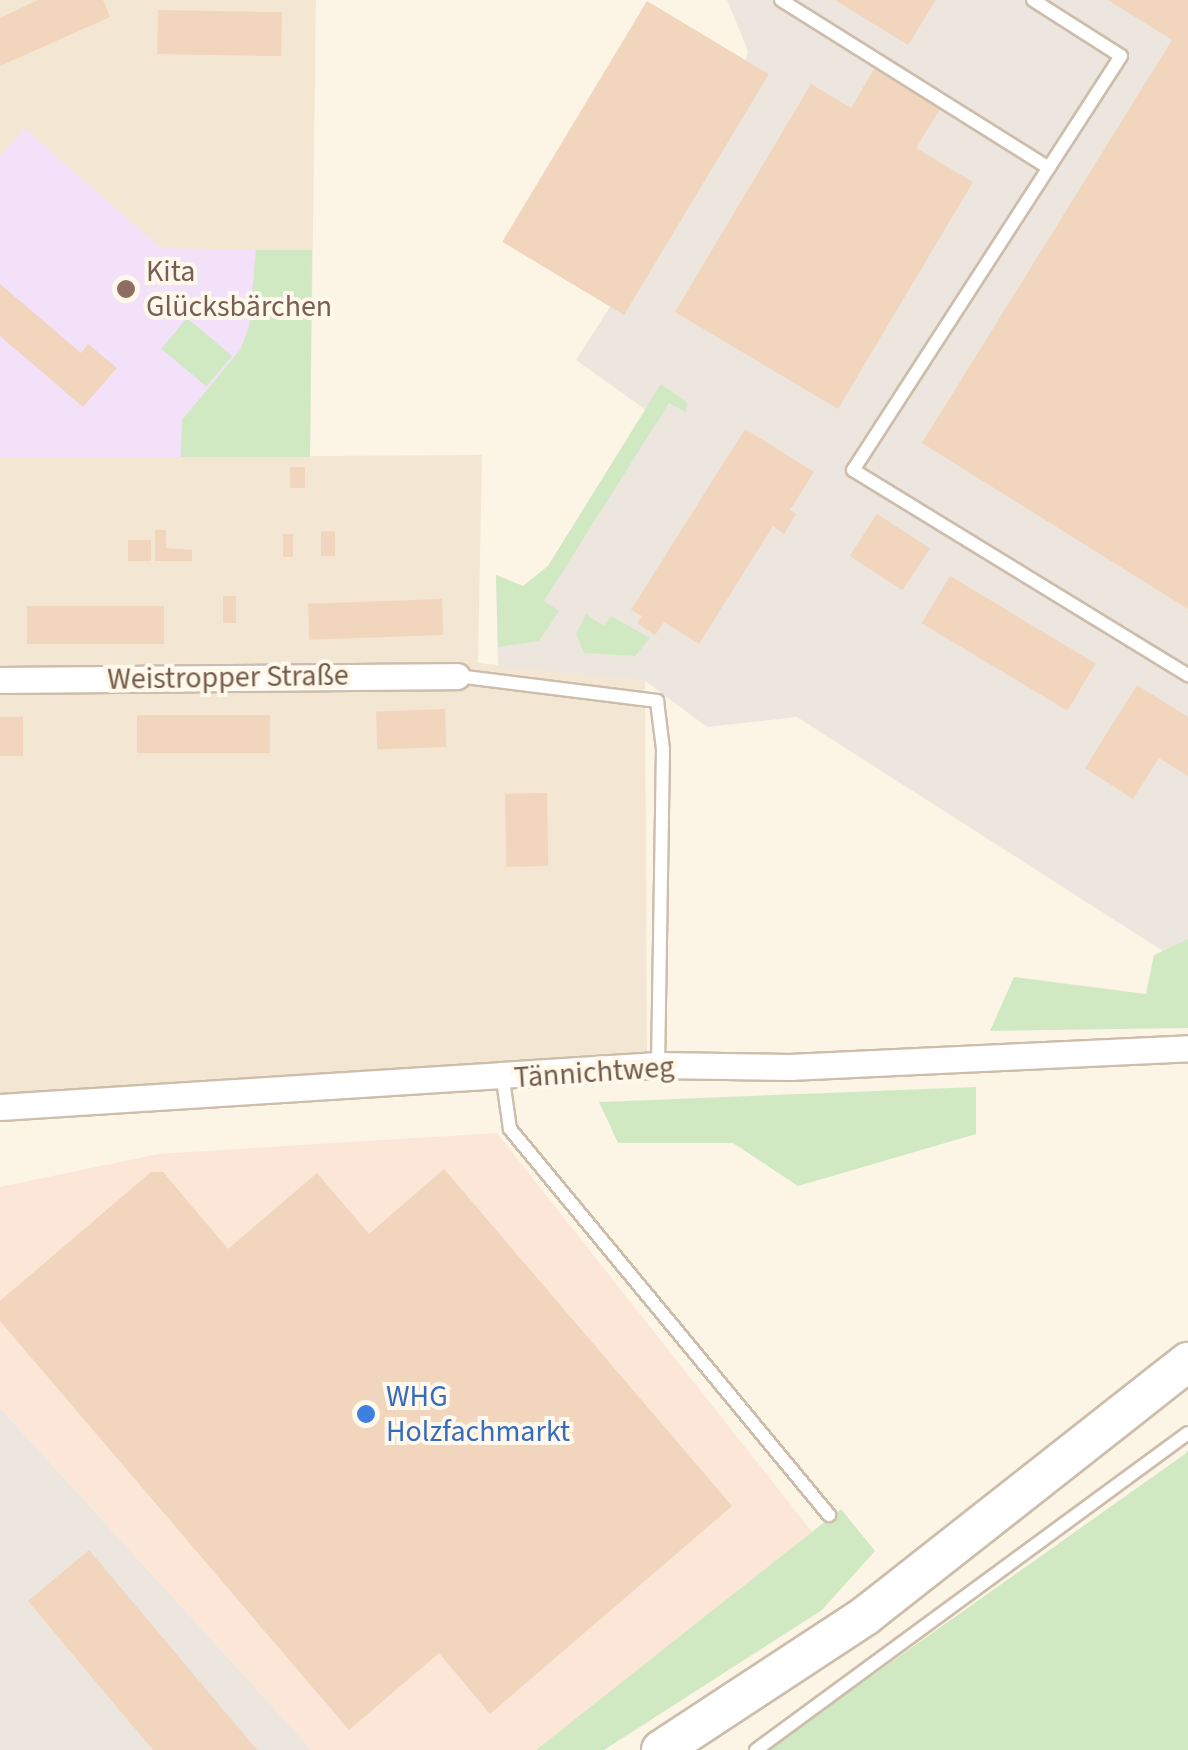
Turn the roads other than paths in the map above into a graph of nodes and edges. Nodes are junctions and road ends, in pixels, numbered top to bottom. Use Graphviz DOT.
graph roads {
  1 [pos="781,0"];
  2 [pos="1033,0"];
  3 [pos="1049,168"];
  4 [pos="1188,675"];
  5 [pos="457,676"];
  6 [pos="0,680"];
  7 [pos="1188,1048"];
  8 [pos="658,1066"];
  9 [pos="504,1080"];
  10 [pos="0,1108"];
  11 [pos="1188,1362"];
  12 [pos="1188,1434"];
  13 [pos="829,1515"];
  14 [pos="662,1750"];
  15 [pos="756,1750"];
  1 -- 3 [label="lane"];
  2 -- 3 [label="lane"];
  3 -- 4 [label="lane"];
  5 -- 6 [label="street, Weistropper Straße"];
  5 -- 8 [label="lane"];
  7 -- 8 [label="street, Tännichtweg"];
  8 -- 9 [label="street, Tännichtweg"];
  9 -- 10 [label="street, Tännichtweg"];
  9 -- 13 [label="lane"];
  11 -- 14 [label="main road"];
  12 -- 15 [label="lane"];
}
